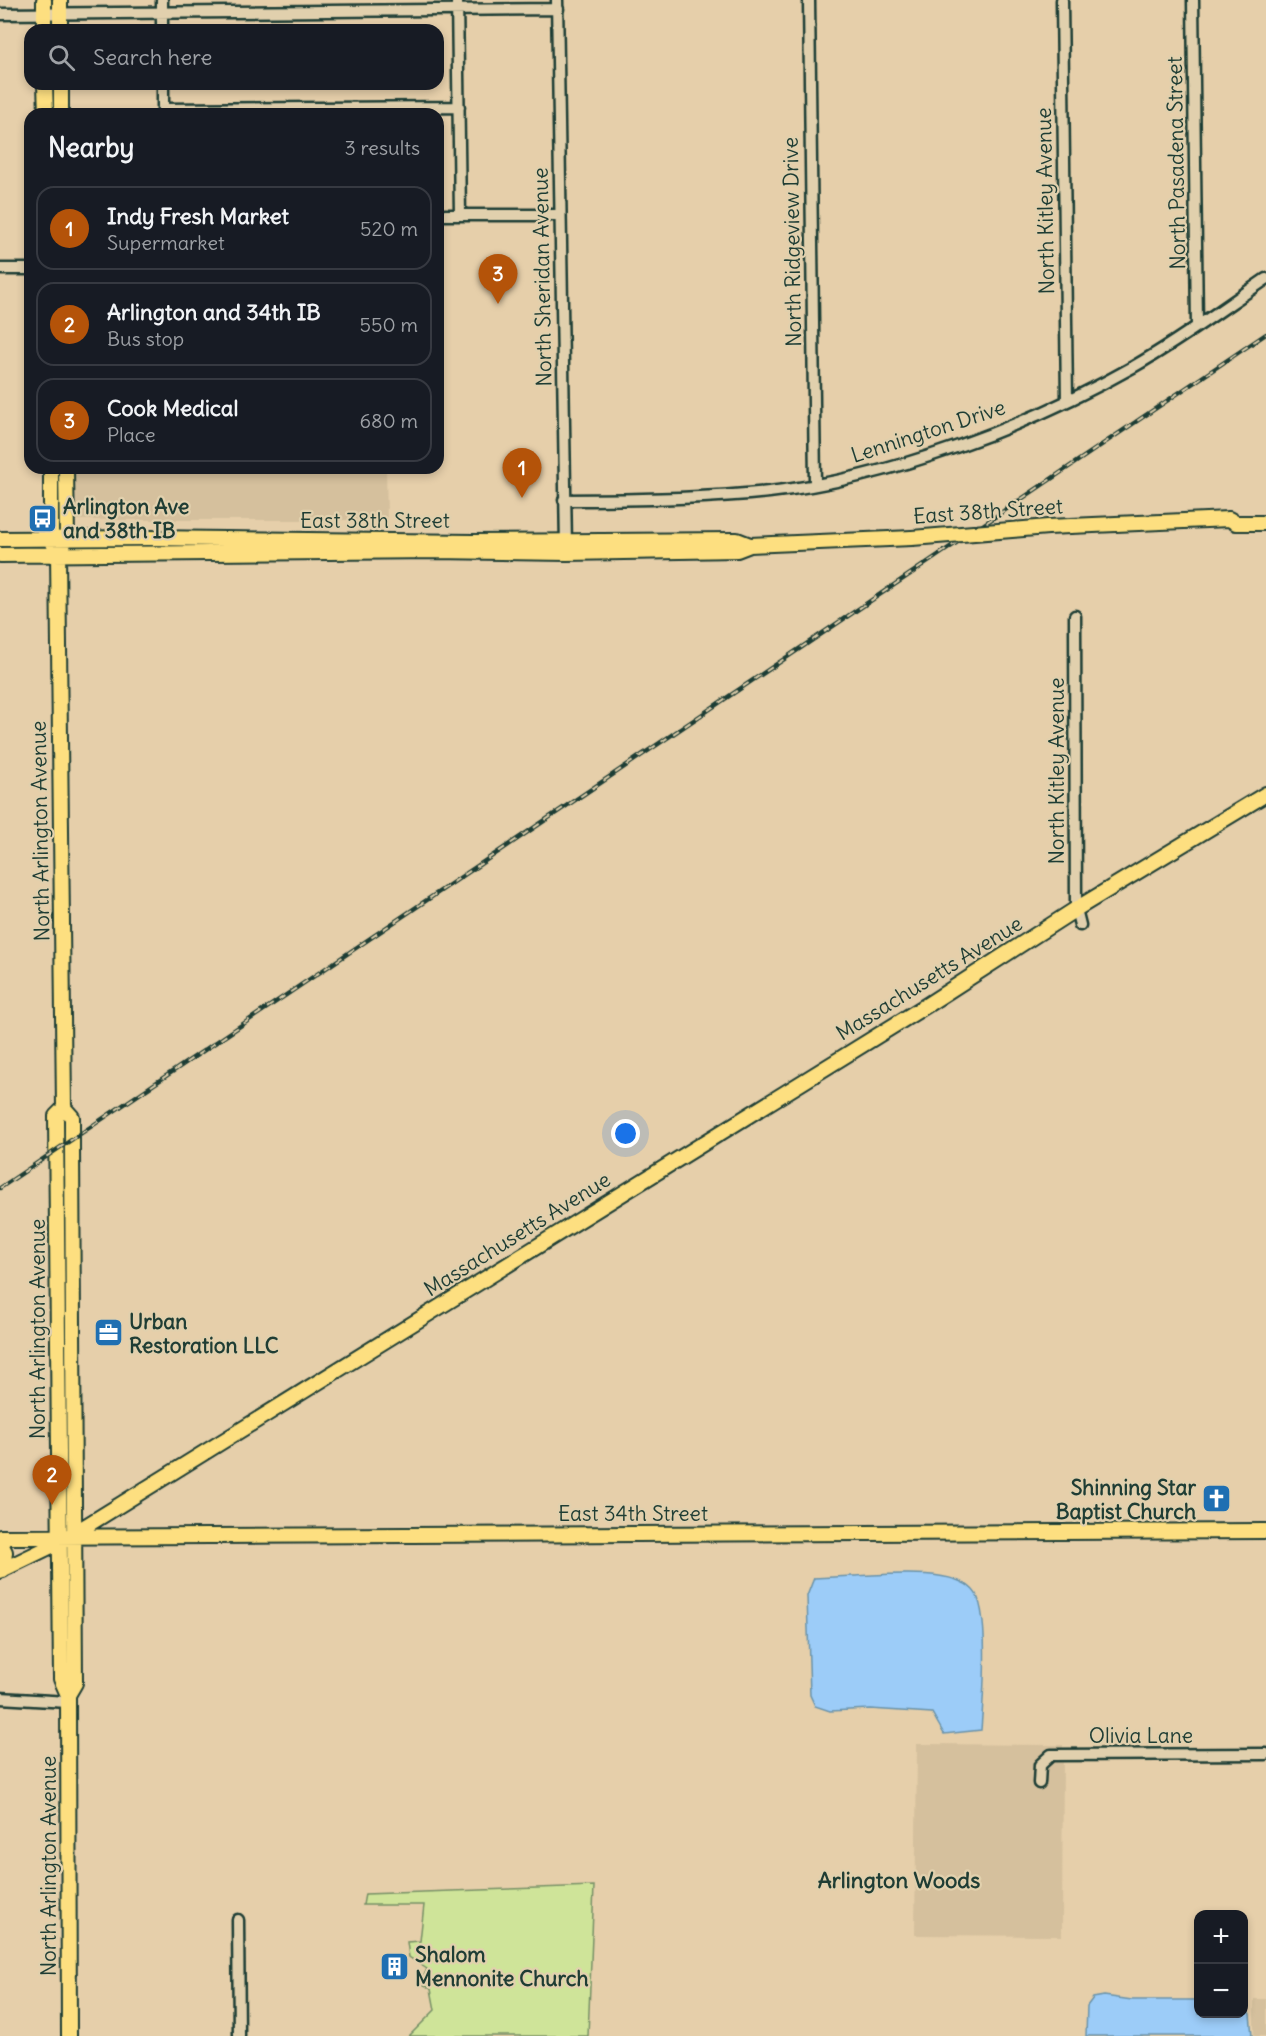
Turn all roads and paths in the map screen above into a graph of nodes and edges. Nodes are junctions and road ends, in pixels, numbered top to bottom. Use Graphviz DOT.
graph roads {
  1 [pos="162,0"];
  2 [pos="808,0"];
  3 [pos="1062,0"];
  4 [pos="1193,0"];
  5 [pos="557,4"];
  6 [pos="359,5"];
  7 [pos="457,5"];
  8 [pos="60,6"];
  9 [pos="259,6"];
  10 [pos="44,7"];
  11 [pos="162,12"];
  12 [pos="0,14"];
  13 [pos="44,24"];
  14 [pos="60,24"];
  15 [pos="162,24"];
  16 [pos="45,90"];
  17 [pos="61,90"];
  18 [pos="163,90"];
  19 [pos="459,107"];
  20 [pos="46,108"];
  21 [pos="61,108"];
  22 [pos="163,108"];
  23 [pos="400,108"];
  24 [pos="444,215"];
  25 [pos="460,215"];
  26 [pos="560,215"];
  27 [pos="0,269"];
  28 [pos="24,269"];
  29 [pos="1266,279"];
  30 [pos="1197,326"];
  31 [pos="1067,401"];
  32 [pos="51,474"];
  33 [pos="66,474"];
  34 [pos="815,484"];
  35 [pos="564,500"];
  36 [pos="1266,514"];
  37 [pos="1229,519"];
  38 [pos="1266,523"];
  39 [pos="0,539"];
  40 [pos="51,539"];
  41 [pos="67,539"];
  42 [pos="566,547"];
  43 [pos="58,554"];
  44 [pos="0,555"];
  45 [pos="1075,616"];
  46 [pos="1266,794"];
  47 [pos="1076,909"];
  48 [pos="1080,926"];
  49 [pos="1266,1531"];
  50 [pos="0,1537"];
  51 [pos="67,1537"];
  52 [pos="0,1542"];
  53 [pos="2,1571"];
  54 [pos="0,1698"];
  55 [pos="68,1699"];
  56 [pos="1266,1754"];
  57 [pos="1039,1783"];
  58 [pos="238,1920"];
  59 [pos="69,2036"];
  60 [pos="239,2036"];
  1 -- 11 [label="street"];
  2 -- 34 [label="street, North Ridgeview Drive"];
  3 -- 31 [label="street, North Kitley Avenue"];
  4 -- 30 [label="street, North Pasadena Street"];
  5 -- 7 [label="street"];
  5 -- 26 [label="street, North Sheridan Avenue"];
  6 -- 7 [label="street"];
  6 -- 9 [label="street"];
  7 -- 19 [label="street"];
  8 -- 10 [label="street"];
  8 -- 11 [label="street"];
  8 -- 14 [label="main road"];
  9 -- 11 [label="street"];
  10 -- 12 [label="street"];
  10 -- 13 [label="main road"];
  11 -- 15 [label="street"];
  16 -- 20 [label="main road"];
  17 -- 21 [label="main road"];
  18 -- 22 [label="street"];
  19 -- 23 [label="street"];
  19 -- 25 [label="street"];
  24 -- 25 [label="street"];
  25 -- 26 [label="street"];
  26 -- 35 [label="street, North Sheridan Avenue"];
  27 -- 28 [label="street"];
  29 -- 30 [label="street, Lennington Drive"];
  30 -- 31 [label="street, Lennington Drive"];
  31 -- 34 [label="street, Lennington Drive"];
  32 -- 40 [label="main road, North Arlington Avenue"];
  33 -- 41 [label="main road"];
  34 -- 35 [label="street, Lennington Drive"];
  35 -- 42 [label="street, North Sheridan Avenue"];
  36 -- 37 [label="main road, East 38th Street"];
  37 -- 38 [label="main road, East 38th Street"];
  37 -- 42 [label="main road, East 38th Street, bridge"];
  39 -- 40 [label="main road, East 38th Street"];
  40 -- 41 [label="main road, East 38th Street"];
  40 -- 43 [label="main road, North Arlington Avenue"];
  41 -- 42 [label="main road, East 38th Street"];
  41 -- 43 [label="main road"];
  42 -- 43 [label="main road, East 38th Street"];
  43 -- 44 [label="main road, East 38th Street"];
  43 -- 51 [label="main road, North Arlington Avenue"];
  45 -- 47 [label="street, North Kitley Avenue"];
  46 -- 47 [label="main road, Massachusetts Avenue"];
  47 -- 48 [label="street, North Kitley Avenue"];
  47 -- 51 [label="main road, Massachusetts Avenue"];
  49 -- 51 [label="main road, East 34th Street"];
  50 -- 51 [label="main road, East 34th Street"];
  51 -- 53 [label="main road, Massachusetts Avenue"];
  51 -- 55 [label="main road, North Arlington Avenue"];
  52 -- 53 [label="main road"];
  54 -- 55 [label="street"];
  55 -- 59 [label="main road, North Arlington Avenue"];
  56 -- 57 [label="street, Olivia Lane"];
  58 -- 60 [label="street"];
}
